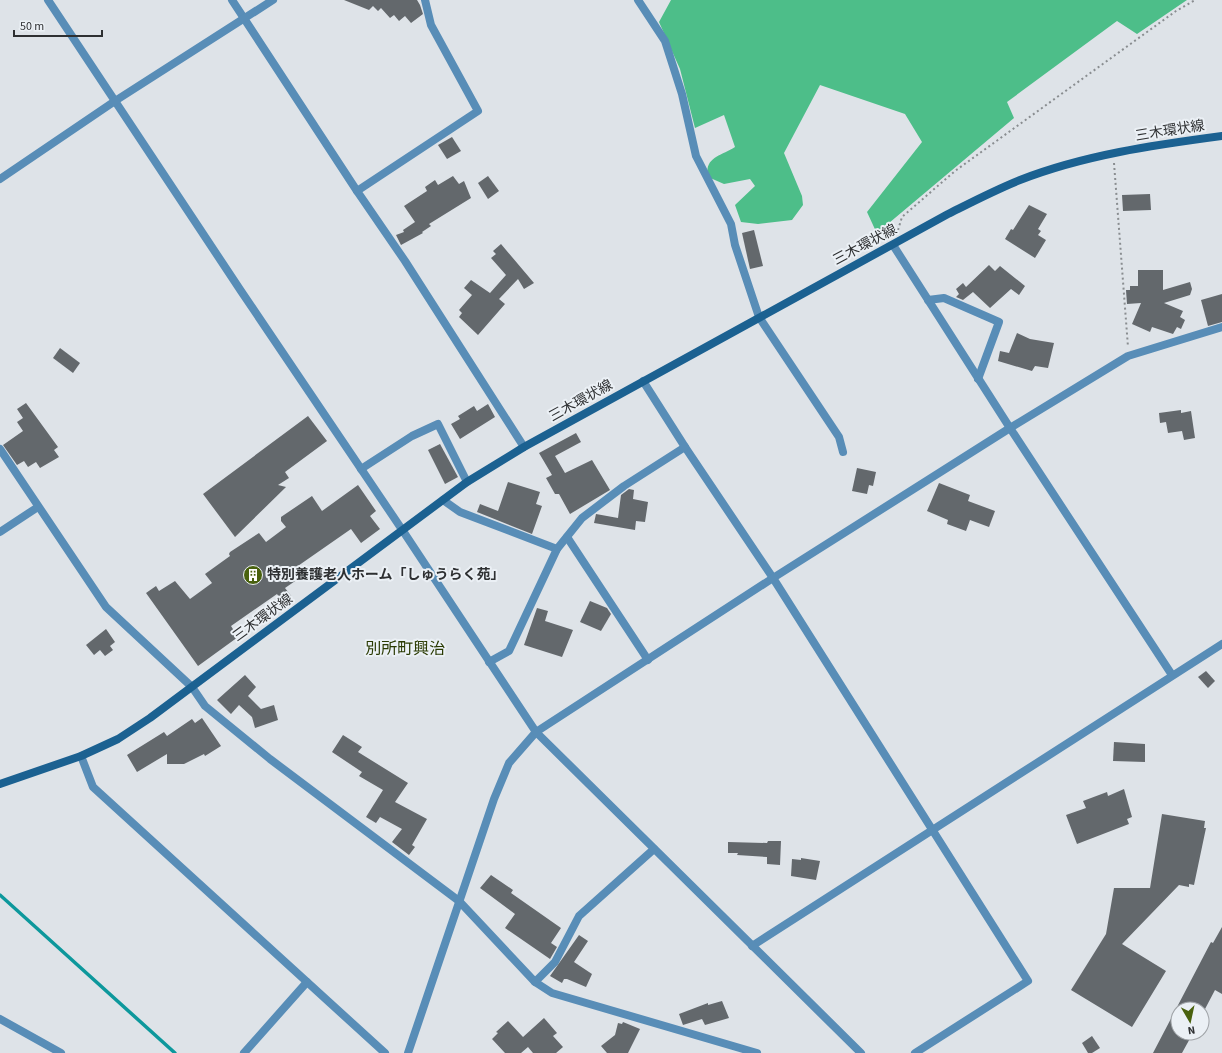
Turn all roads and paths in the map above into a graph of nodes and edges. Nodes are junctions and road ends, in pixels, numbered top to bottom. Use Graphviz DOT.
graph roads {
  1 [pos="48,0"];
  2 [pos="232,0"];
  3 [pos="273,0"];
  4 [pos="426,0"];
  5 [pos="638,0"];
  6 [pos="1195,0"];
  7 [pos="244,19"];
  8 [pos="115,101"];
  9 [pos="1222,137"];
  10 [pos="1113,153"];
  11 [pos="0,178"];
  12 [pos="357,191"];
  13 [pos="893,245"];
  14 [pos="928,300"];
  15 [pos="759,317"];
  16 [pos="1222,327"];
  17 [pos="1128,356"];
  18 [pos="978,379"];
  19 [pos="643,381"];
  20 [pos="1010,428"];
  21 [pos="524,447"];
  22 [pos="685,447"];
  23 [pos="0,449"];
  24 [pos="843,452"];
  25 [pos="361,468"];
  26 [pos="467,482"];
  27 [pos="443,500"];
  28 [pos="38,507"];
  29 [pos="403,531"];
  30 [pos="0,532"];
  31 [pos="567,537"];
  32 [pos="557,549"];
  33 [pos="773,578"];
  34 [pos="1222,644"];
  35 [pos="648,660"];
  36 [pos="489,662"];
  37 [pos="1172,675"];
  38 [pos="192,687"];
  39 [pos="536,732"];
  40 [pos="81,756"];
  41 [pos="0,784"];
  42 [pos="932,830"];
  43 [pos="654,849"];
  44 [pos="459,901"];
  45 [pos="752,946"];
  46 [pos="307,982"];
  47 [pos="535,982"];
  48 [pos="0,1019"];
  49 [pos="61,1053"];
  50 [pos="244,1053"];
  51 [pos="385,1053"];
  52 [pos="408,1053"];
  53 [pos="757,1053"];
  54 [pos="862,1053"];
  55 [pos="915,1053"];
  1 -- 8 [label="street"];
  2 -- 7 [label="street"];
  3 -- 7 [label="street"];
  4 -- 12 [label="street"];
  5 -- 15 [label="street"];
  6 -- 13 [label="path"];
  7 -- 8 [label="street"];
  7 -- 12 [label="street"];
  8 -- 11 [label="street"];
  8 -- 25 [label="street"];
  9 -- 10 [label="main road, 三木環状線"];
  10 -- 13 [label="main road, 三木環状線"];
  10 -- 17 [label="path"];
  12 -- 21 [label="street"];
  13 -- 14 [label="street"];
  13 -- 15 [label="main road, 三木環状線"];
  14 -- 18 [label="street"];
  14 -- 18 [label="street"];
  15 -- 19 [label="main road, 三木環状線"];
  15 -- 24 [label="street"];
  16 -- 17 [label="street"];
  17 -- 20 [label="street"];
  18 -- 20 [label="street"];
  19 -- 21 [label="main road, 三木環状線"];
  19 -- 22 [label="street"];
  20 -- 33 [label="street"];
  20 -- 37 [label="street"];
  21 -- 26 [label="main road, 三木環状線"];
  22 -- 31 [label="street"];
  22 -- 33 [label="street"];
  23 -- 28 [label="street"];
  25 -- 26 [label="street"];
  25 -- 29 [label="street"];
  26 -- 27 [label="main road, 三木環状線"];
  27 -- 29 [label="main road, 三木環状線"];
  27 -- 32 [label="street"];
  28 -- 30 [label="street"];
  28 -- 38 [label="street"];
  29 -- 36 [label="street"];
  29 -- 38 [label="main road, 三木環状線"];
  31 -- 32 [label="street"];
  31 -- 35 [label="street"];
  32 -- 36 [label="street"];
  33 -- 35 [label="street"];
  33 -- 42 [label="street"];
  34 -- 37 [label="street"];
  35 -- 39 [label="street"];
  36 -- 39 [label="street"];
  37 -- 42 [label="street"];
  38 -- 40 [label="main road, 三木環状線"];
  38 -- 44 [label="street"];
  39 -- 43 [label="street"];
  39 -- 44 [label="street"];
  40 -- 41 [label="main road, 三木環状線"];
  40 -- 46 [label="street"];
  42 -- 45 [label="street"];
  42 -- 55 [label="street"];
  43 -- 45 [label="street"];
  43 -- 47 [label="street"];
  44 -- 47 [label="street"];
  44 -- 52 [label="street"];
  45 -- 54 [label="street"];
  46 -- 50 [label="street"];
  46 -- 51 [label="street"];
  47 -- 53 [label="street"];
  48 -- 49 [label="street"];
}
